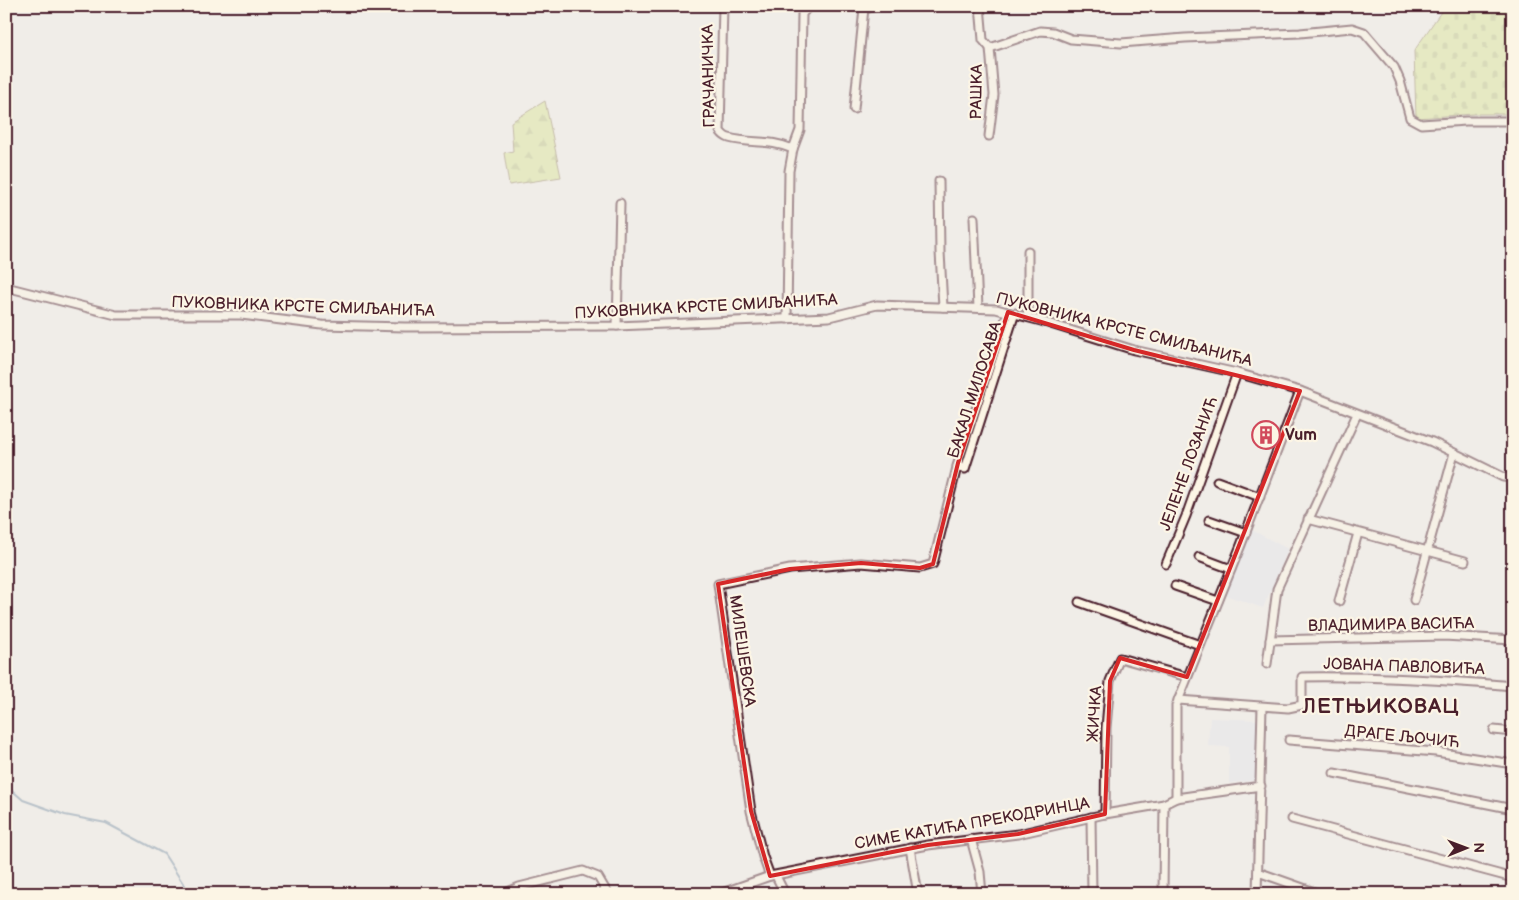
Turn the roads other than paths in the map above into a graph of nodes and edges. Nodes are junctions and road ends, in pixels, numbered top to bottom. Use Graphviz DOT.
graph roads {
  1 [pos="723,6"];
  2 [pos="809,6"];
  3 [pos="838,6"];
  4 [pos="878,6"];
  5 [pos="980,6"];
  6 [pos="864,8"];
  7 [pos="990,48"];
  8 [pos="854,109"];
  9 [pos="1513,121"];
  10 [pos="989,136"];
  11 [pos="793,149"];
  12 [pos="939,181"];
  13 [pos="620,203"];
  14 [pos="974,218"];
  15 [pos="1028,251"];
  16 [pos="6,287"];
  17 [pos="943,307"];
  18 [pos="978,308"];
  19 [pos="1011,312"];
  20 [pos="1028,317"];
  21 [pos="787,319"];
  22 [pos="617,326"];
  23 [pos="1237,373"];
  24 [pos="1300,391"];
  25 [pos="1357,414"];
  26 [pos="1454,453"];
  27 [pos="1513,478"];
  28 [pos="1217,481"];
  29 [pos="1260,497"];
  30 [pos="1308,519"];
  31 [pos="1209,520"];
  32 [pos="1246,533"];
  33 [pos="1358,533"];
  34 [pos="1427,551"];
  35 [pos="1199,557"];
  36 [pos="1464,561"];
  37 [pos="933,564"];
  38 [pos="1166,564"];
  39 [pos="1231,569"];
  40 [pos="1175,586"];
  41 [pos="1414,600"];
  42 [pos="1218,601"];
  43 [pos="1339,601"];
  44 [pos="1079,602"];
  45 [pos="1270,640"];
  46 [pos="1513,640"];
  47 [pos="1200,644"];
  48 [pos="1267,664"];
  49 [pos="1187,677"];
  50 [pos="1513,686"];
  51 [pos="1178,700"];
  52 [pos="1262,707"];
  53 [pos="1494,730"];
  54 [pos="1513,732"];
  55 [pos="1289,740"];
  56 [pos="1513,764"];
  57 [pos="1334,773"];
  58 [pos="1261,786"];
  59 [pos="1176,798"];
  60 [pos="1164,804"];
  61 [pos="1513,809"];
  62 [pos="1105,814"];
  63 [pos="1091,817"];
  64 [pos="1292,819"];
  65 [pos="971,839"];
  66 [pos="910,848"];
  67 [pos="1258,872"];
  68 [pos="773,876"];
  69 [pos="1513,878"];
  70 [pos="503,894"];
  71 [pos="608,894"];
  72 [pos="719,894"];
  73 [pos="785,894"];
  74 [pos="918,894"];
  75 [pos="982,894"];
  76 [pos="1062,894"];
  77 [pos="1070,894"];
  78 [pos="1092,894"];
  79 [pos="1163,894"];
  80 [pos="1257,894"];
  81 [pos="1320,894"];
  1 -- 11 [label="street, ГРАЧАНИЧКА"];
  2 -- 11 [label="street"];
  3 -- 6 [label="street"];
  4 -- 6 [label="street"];
  5 -- 7 [label="street, РАШКА"];
  6 -- 8 [label="street"];
  7 -- 9 [label="street"];
  7 -- 10 [label="street, РАШКА"];
  11 -- 21 [label="street"];
  12 -- 17 [label="street"];
  13 -- 22 [label="street"];
  14 -- 18 [label="street"];
  15 -- 20 [label="street"];
  16 -- 22 [label="street, ПУКОВНИКА КРСТЕ СМИЉАНИЋА"];
  17 -- 18 [label="street, ПУКОВНИКА КРСТЕ СМИЉАНИЋА"];
  17 -- 21 [label="street, ПУКОВНИКА КРСТЕ СМИЉАНИЋА"];
  18 -- 19 [label="street, ПУКОВНИКА КРСТЕ СМИЉАНИЋА"];
  19 -- 20 [label="street, ПУКОВНИКА КРСТЕ СМИЉАНИЋА"];
  19 -- 37 [label="street, БАКАЛ МИЛОСАВА"];
  20 -- 23 [label="street, ПУКОВНИКА КРСТЕ СМИЉАНИЋА"];
  21 -- 22 [label="street, ПУКОВНИКА КРСТЕ СМИЉАНИЋА"];
  23 -- 24 [label="street, ПУКОВНИКА КРСТЕ СМИЉАНИЋА"];
  23 -- 38 [label="street, ЈЕЛЕНЕ ЛОЗАНИЋ"];
  24 -- 25 [label="street, ПУКОВНИКА КРСТЕ СМИЉАНИЋА"];
  24 -- 29 [label="street"];
  25 -- 26 [label="street, ПУКОВНИКА КРСТЕ СМИЉАНИЋА"];
  25 -- 30 [label="street"];
  26 -- 27 [label="street, ПУКОВНИКА КРСТЕ СМИЉАНИЋА"];
  26 -- 34 [label="street"];
  28 -- 29 [label="street"];
  29 -- 32 [label="street"];
  30 -- 33 [label="street"];
  30 -- 45 [label="street"];
  31 -- 32 [label="street"];
  32 -- 39 [label="street"];
  33 -- 34 [label="street"];
  33 -- 43 [label="street"];
  34 -- 36 [label="street"];
  34 -- 41 [label="street"];
  35 -- 39 [label="street"];
  37 -- 68 [label="street, МИЛЕШЕВСКА"];
  39 -- 42 [label="street"];
  40 -- 42 [label="street"];
  42 -- 47 [label="street"];
  44 -- 47 [label="street"];
  45 -- 46 [label="street, ВЛАДИМИРА ВАСИЋА"];
  45 -- 48 [label="street"];
  47 -- 49 [label="street"];
  49 -- 51 [label="street"];
  49 -- 62 [label="street, ЖИЧКА"];
  50 -- 52 [label="street, ЈОВАНА ПАВЛОВИЋА"];
  51 -- 52 [label="street"];
  51 -- 59 [label="street"];
  52 -- 58 [label="street"];
  53 -- 54 [label="street"];
  55 -- 56 [label="street, ДРАГЕ ЉОЧИЋ"];
  57 -- 61 [label="street"];
  58 -- 59 [label="street, СИМЕ КАТИЋА ПРЕКОДРИНЦА"];
  58 -- 67 [label="street"];
  59 -- 60 [label="street, СИМЕ КАТИЋА ПРЕКОДРИНЦА"];
  60 -- 62 [label="street, СИМЕ КАТИЋА ПРЕКОДРИНЦА"];
  60 -- 79 [label="street"];
  62 -- 63 [label="street, СИМЕ КАТИЋА ПРЕКОДРИНЦА"];
  63 -- 65 [label="street, СИМЕ КАТИЋА ПРЕКОДРИНЦА"];
  63 -- 78 [label="street"];
  64 -- 69 [label="street"];
  65 -- 66 [label="street, СИМЕ КАТИЋА ПРЕКОДРИНЦА"];
  65 -- 75 [label="street"];
  66 -- 68 [label="street, СИМЕ КАТИЋА ПРЕКОДРИНЦА"];
  66 -- 74 [label="street"];
  67 -- 80 [label="street"];
  67 -- 81 [label="street"];
  68 -- 72 [label="street, СИМЕ КАТИЋА ПРЕКОДРИНЦА"];
  68 -- 73 [label="street"];
  70 -- 71 [label="street"];
  76 -- 77 [label="street"];
}
